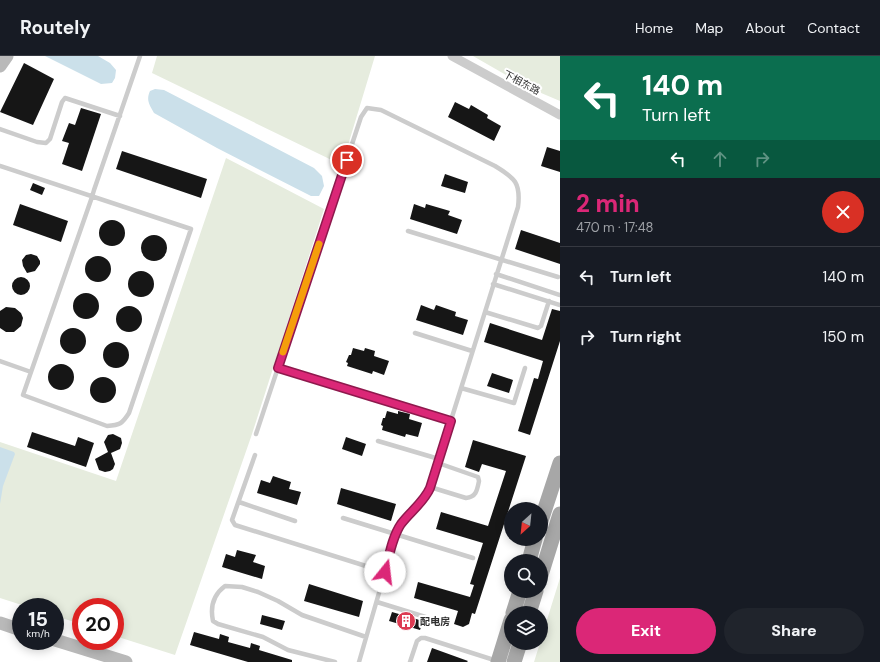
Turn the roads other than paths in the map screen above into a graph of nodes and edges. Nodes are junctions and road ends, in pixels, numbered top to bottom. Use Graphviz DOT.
graph roads {
  1 [pos="7,56"];
  2 [pos="140,56"];
  3 [pos="452,56"];
  4 [pos="0,66"];
  5 [pos="560,115"];
  6 [pos="120,116"];
  7 [pos="0,129"];
  8 [pos="0,166"];
  9 [pos="92,197"];
  10 [pos="408,231"];
  11 [pos="501,260"];
  12 [pos="496,274"];
  13 [pos="558,277"];
  14 [pos="493,284"];
  15 [pos="560,295"];
  16 [pos="549,302"];
  17 [pos="560,305"];
  18 [pos="485,312"];
  19 [pos="415,333"];
  20 [pos="472,351"];
  21 [pos="0,361"];
  22 [pos="278,368"];
  23 [pos="525,368"];
  24 [pos="31,372"];
  25 [pos="461,388"];
  26 [pos="451,421"];
  27 [pos="256,434"];
  28 [pos="378,441"];
  29 [pos="255,455"];
  30 [pos="438,461"];
  31 [pos="560,463"];
  32 [pos="430,488"];
  33 [pos="238,502"];
  34 [pos="547,502"];
  35 [pos="560,514"];
  36 [pos="343,518"];
  37 [pos="295,521"];
  38 [pos="396,534"];
  39 [pos="548,554"];
  40 [pos="473,558"];
  41 [pos="385,572"];
  42 [pos="376,602"];
  43 [pos="0,623"];
  44 [pos="448,624"];
  45 [pos="12,627"];
  46 [pos="366,637"];
  47 [pos="64,643"];
  48 [pos="504,643"];
  49 [pos="518,650"];
  50 [pos="126,662"];
  51 [pos="334,662"];
  52 [pos="359,662"];
  53 [pos="410,662"];
  54 [pos="498,662"];
  55 [pos="514,662"];
  1 -- 4 [label="street"];
  2 -- 6 [label="lane"];
  3 -- 5 [label="street, 下相东路"];
  6 -- 7 [label="lane"];
  6 -- 9 [label="lane"];
  8 -- 9 [label="lane"];
  9 -- 24 [label="lane"];
  9 -- 24 [label="lane"];
  10 -- 11 [label="lane"];
  11 -- 12 [label="lane"];
  11 -- 13 [label="lane"];
  11 -- 22 [label="lane"];
  12 -- 14 [label="lane"];
  12 -- 15 [label="lane"];
  14 -- 16 [label="lane"];
  14 -- 18 [label="lane"];
  16 -- 17 [label="lane"];
  16 -- 18 [label="lane"];
  18 -- 20 [label="lane"];
  19 -- 20 [label="lane"];
  20 -- 25 [label="lane"];
  21 -- 24 [label="lane"];
  22 -- 26 [label="lane"];
  22 -- 27 [label="lane"];
  23 -- 25 [label="lane"];
  25 -- 26 [label="lane"];
  26 -- 30 [label="lane"];
  28 -- 30 [label="lane"];
  29 -- 33 [label="lane"];
  30 -- 32 [label="lane"];
  30 -- 32 [label="lane"];
  31 -- 34 [label="main road"];
  32 -- 38 [label="lane"];
  33 -- 37 [label="lane"];
  33 -- 41 [label="lane"];
  35 -- 39 [label="main road"];
  36 -- 38 [label="lane"];
  38 -- 40 [label="lane"];
  38 -- 41 [label="lane"];
  41 -- 42 [label="lane"];
  42 -- 44 [label="lane"];
  42 -- 46 [label="lane"];
  43 -- 45 [label="street"];
  46 -- 51 [label="lane"];
  46 -- 52 [label="lane"];
  47 -- 50 [label="street"];
  48 -- 54 [label="main road"];
  49 -- 55 [label="main road"];
  53 -- 54 [label="lane"];
}
